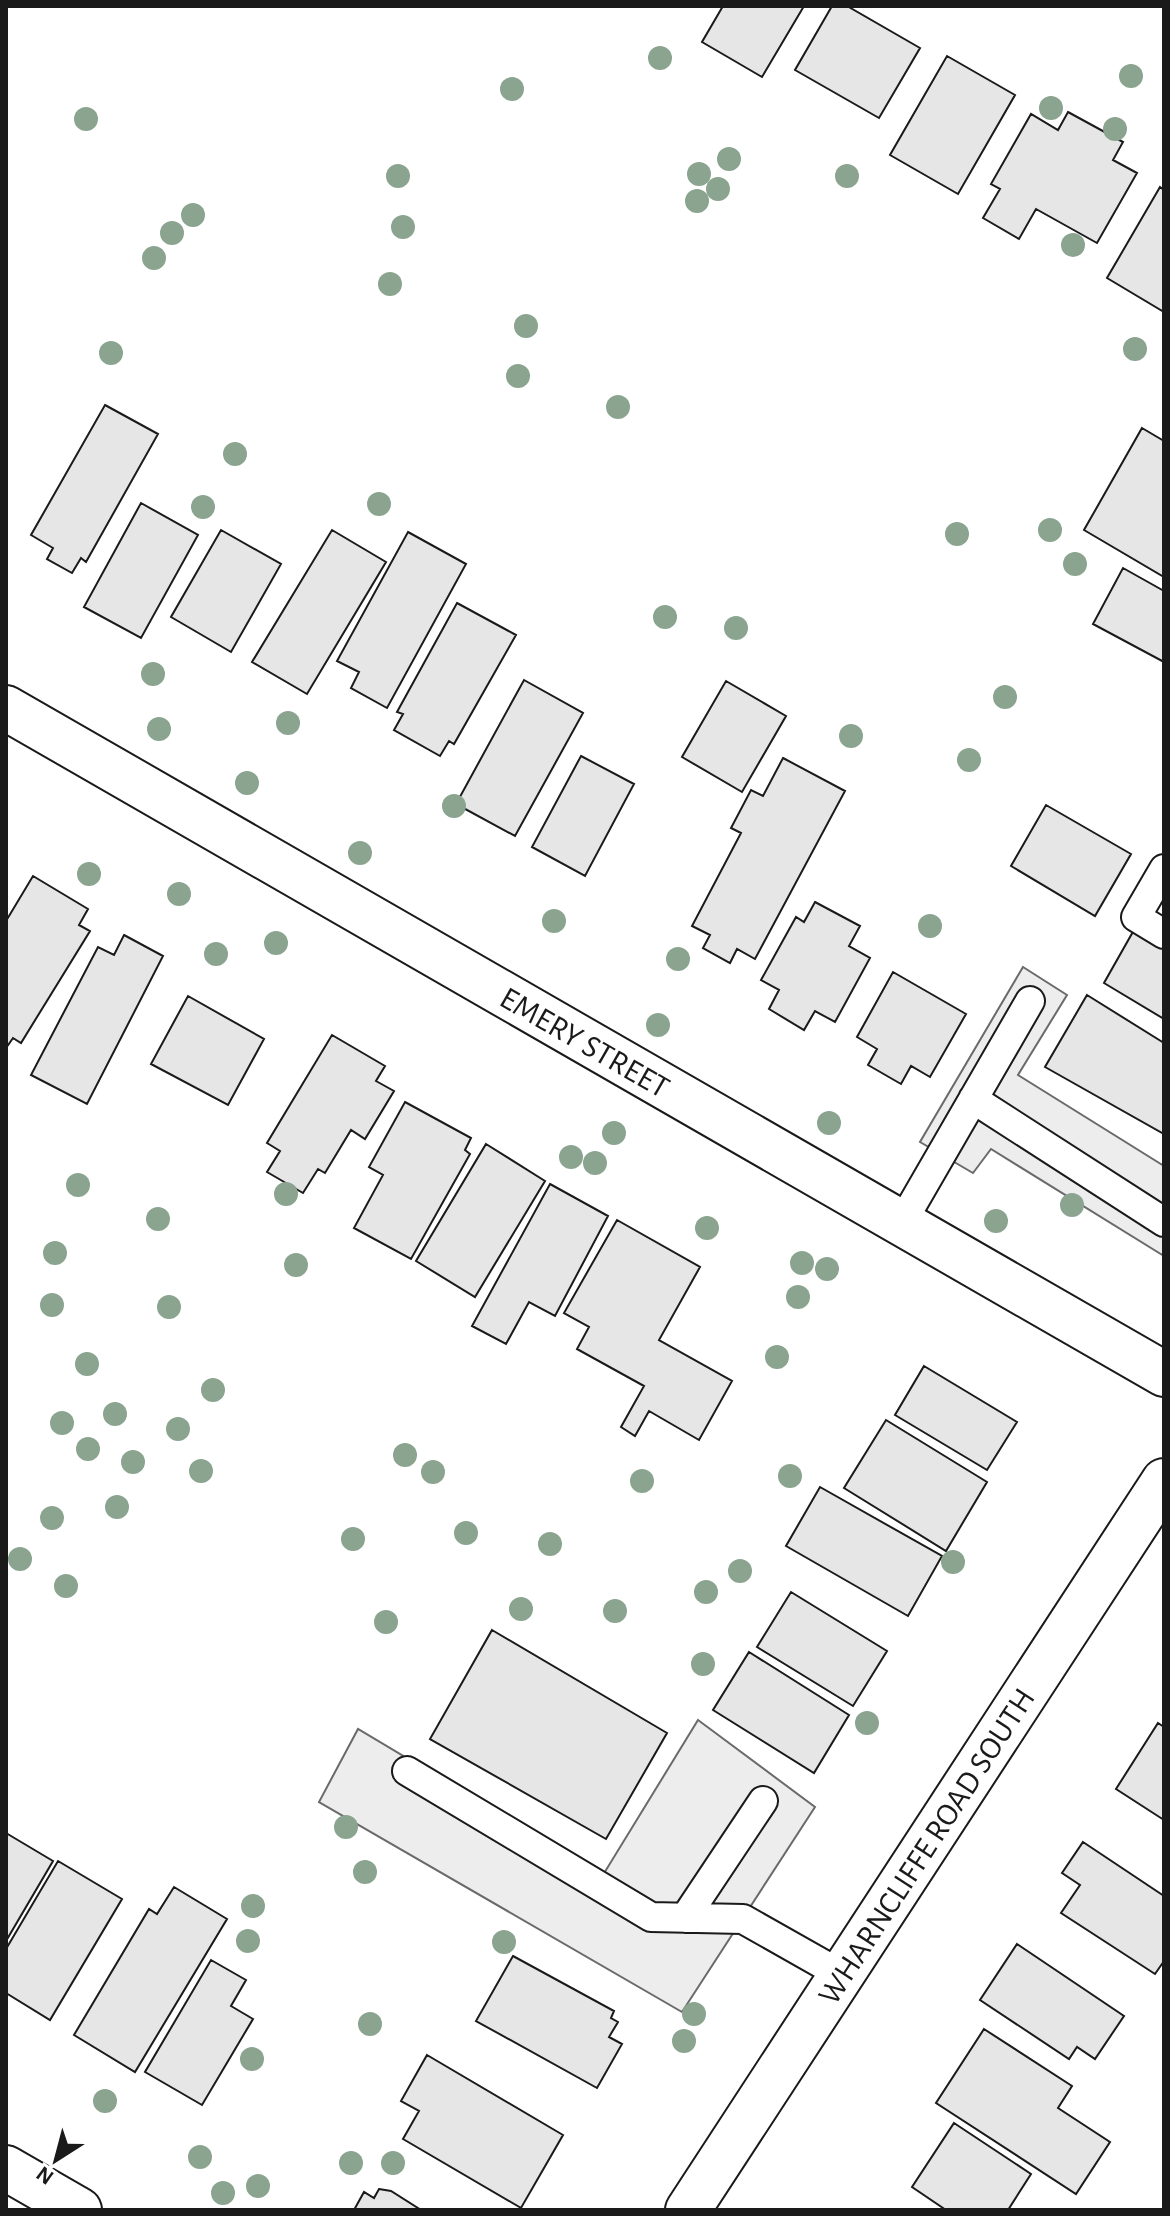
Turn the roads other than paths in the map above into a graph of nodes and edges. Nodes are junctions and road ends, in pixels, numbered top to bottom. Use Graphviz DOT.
graph roads {
  1 [pos="6,708"];
  2 [pos="1164,869"];
  3 [pos="1164,934"];
  4 [pos="1030,1001"];
  5 [pos="973,1099"];
  6 [pos="1164,1222"];
  7 [pos="901,1224"];
  8 [pos="1164,1374"];
  9 [pos="1164,1481"];
  10 [pos="407,1771"];
  11 [pos="763,1801"];
  12 [pos="685,1918"];
  13 [pos="842,1975"];
  14 [pos="6,2168"];
  15 [pos="79,2210"];
  16 [pos="688,2210"];
  1 -- 7 [label="street, EMERY STREET"];
  2 -- 3 [label="lane"];
  4 -- 5 [label="lane"];
  5 -- 6 [label="lane"];
  5 -- 7 [label="lane"];
  7 -- 8 [label="street, EMERY STREET"];
  9 -- 13 [label="street, WHARNCLIFFE ROAD SOUTH"];
  10 -- 12 [label="lane"];
  11 -- 12 [label="lane"];
  12 -- 13 [label="lane"];
  13 -- 16 [label="street, WHARNCLIFFE ROAD SOUTH"];
  14 -- 15 [label="street"];
}
